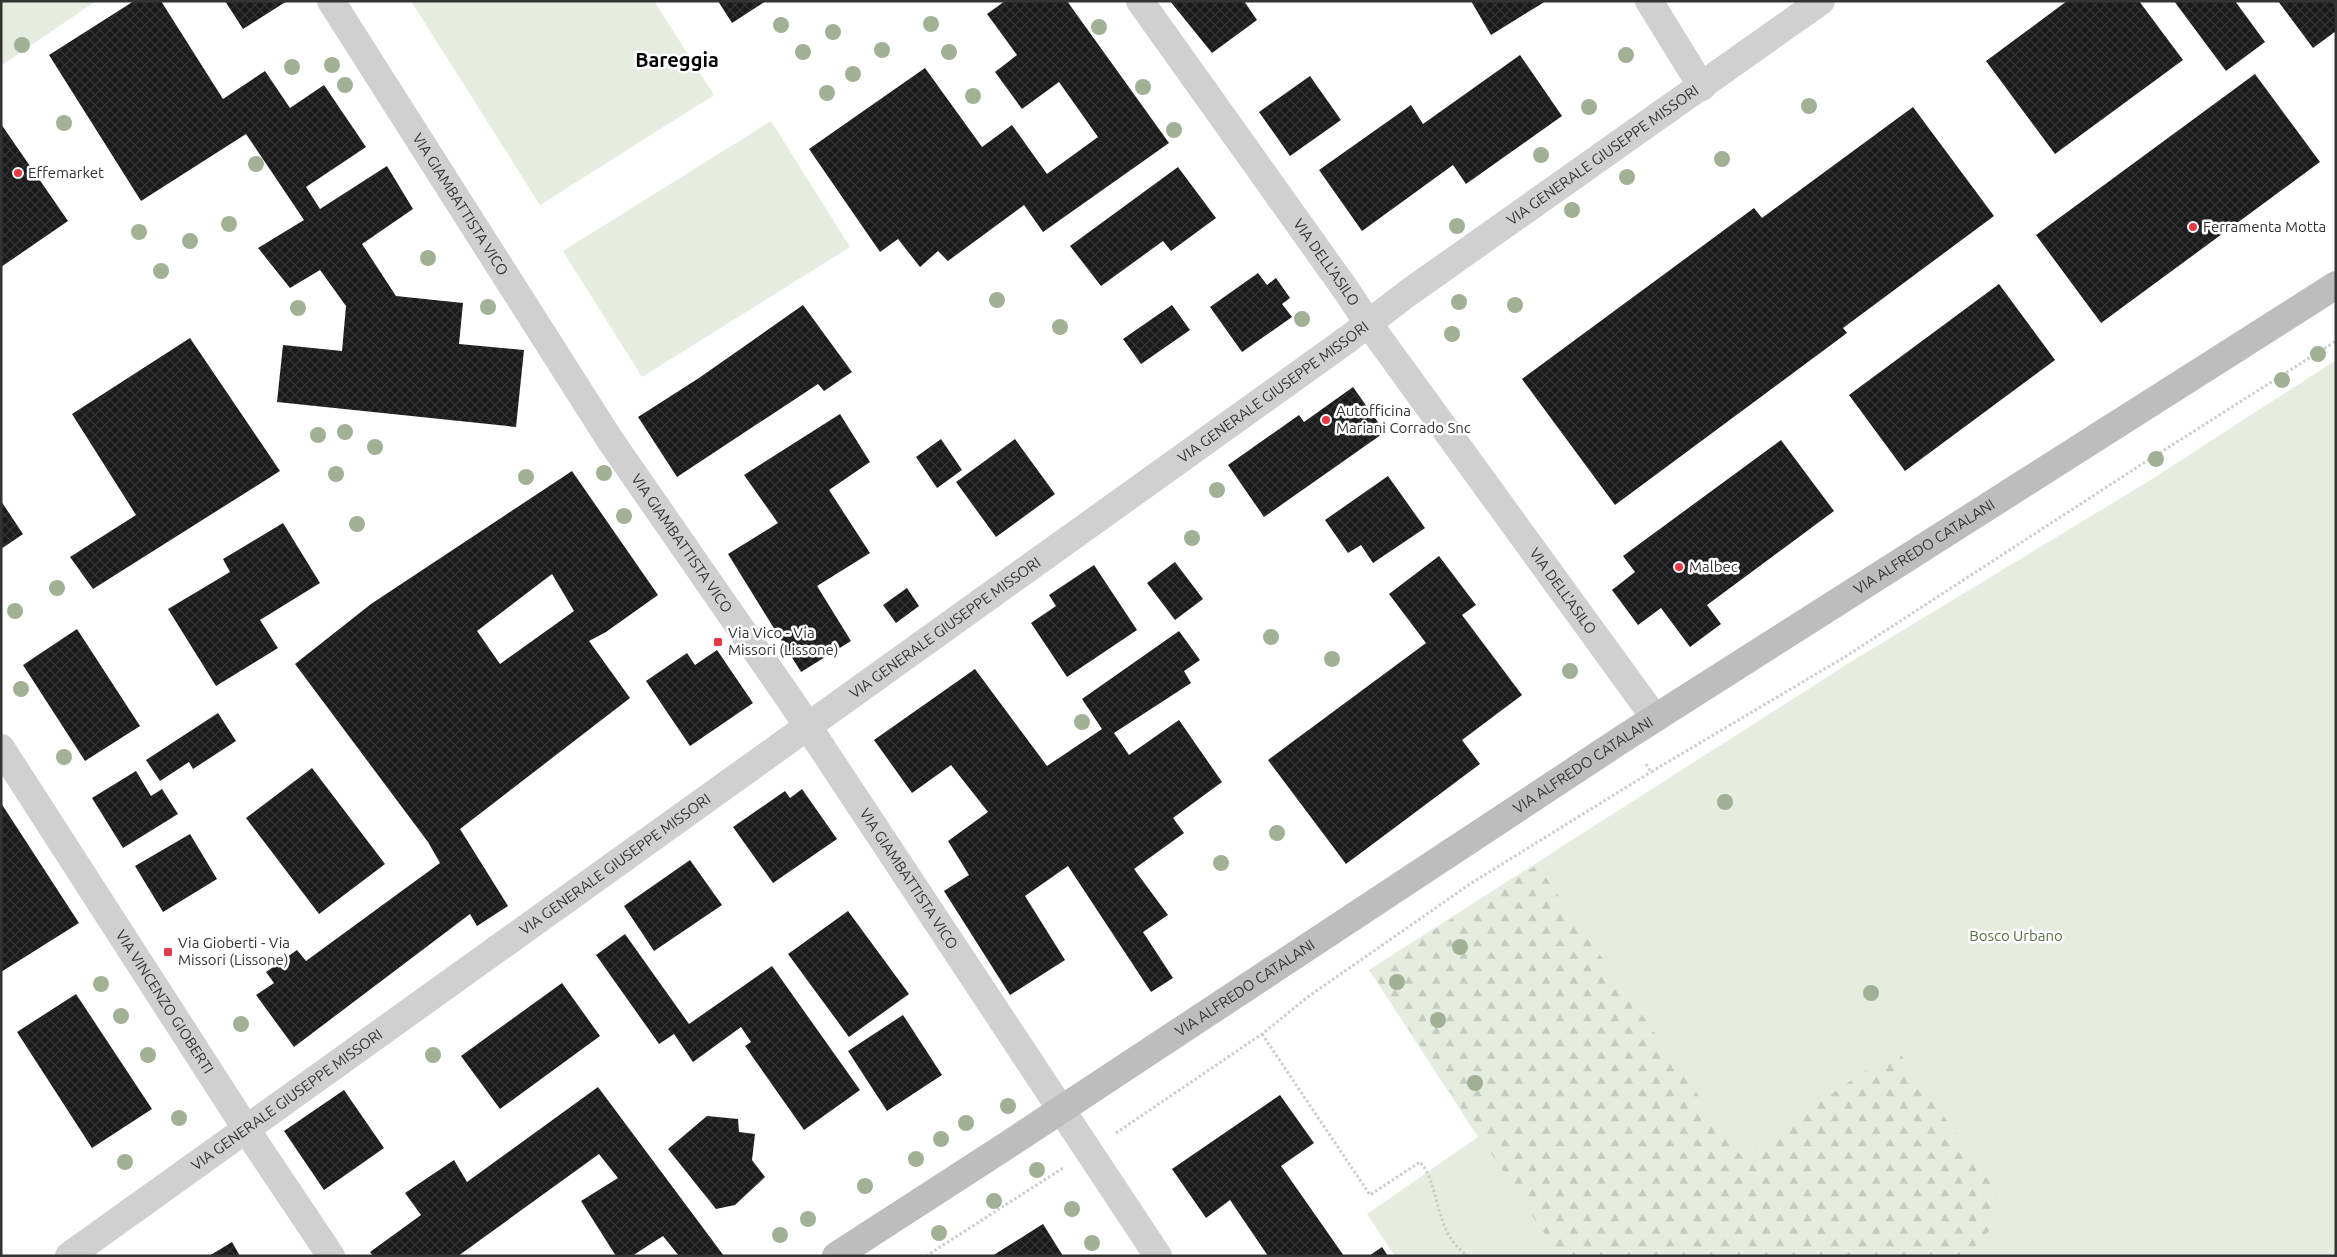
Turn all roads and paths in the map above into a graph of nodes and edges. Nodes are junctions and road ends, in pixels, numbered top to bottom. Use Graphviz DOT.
graph roads {
  1 [pos="331,1"];
  2 [pos="1140,1"];
  3 [pos="1649,1"];
  4 [pos="1821,1"];
  5 [pos="1702,87"];
  6 [pos="2336,285"];
  7 [pos="1368,323"];
  8 [pos="2336,341"];
  9 [pos="1655,718"];
  10 [pos="807,726"];
  11 [pos="1627,736"];
  12 [pos="1,748"];
  13 [pos="1651,772"];
  14 [pos="1262,1034"];
  15 [pos="1060,1111"];
  16 [pos="247,1130"];
  17 [pos="1088,1152"];
  18 [pos="69,1256"];
  19 [pos="330,1256"];
  20 [pos="836,1256"];
  21 [pos="926,1256"];
  22 [pos="1158,1256"];
  23 [pos="1468,1256"];
  1 -- 10 [label="street, VIA GIAMBATTISTA VICO"];
  2 -- 7 [label="street, VIA DELL'ASILO"];
  3 -- 5 [label="street"];
  4 -- 5 [label="street, VIA GENERALE GIUSEPPE MISSORI"];
  5 -- 7 [label="street, VIA GENERALE GIUSEPPE MISSORI"];
  6 -- 9 [label="street, VIA ALFREDO CATALANI"];
  7 -- 9 [label="street, VIA DELL'ASILO"];
  7 -- 10 [label="street, VIA GENERALE GIUSEPPE MISSORI"];
  8 -- 13 [label="path"];
  9 -- 11 [label="street, VIA ALFREDO CATALANI"];
  10 -- 15 [label="street, VIA GIAMBATTISTA VICO"];
  10 -- 16 [label="street, VIA GENERALE GIUSEPPE MISSORI"];
  11 -- 13 [label="path"];
  11 -- 15 [label="street, VIA ALFREDO CATALANI"];
  12 -- 16 [label="street, VIA VINCENZO GIOBERTI"];
  13 -- 14 [label="path"];
  14 -- 17 [label="path"];
  14 -- 23 [label="path"];
  15 -- 17 [label="street, VIA GIAMBATTISTA VICO"];
  15 -- 20 [label="street, VIA ALFREDO CATALANI"];
  16 -- 18 [label="street, VIA GENERALE GIUSEPPE MISSORI"];
  16 -- 19 [label="street, VIA VINCENZO GIOBERTI"];
  17 -- 21 [label="path"];
  17 -- 22 [label="street, VIA GIAMBATTISTA VICO"];
}
